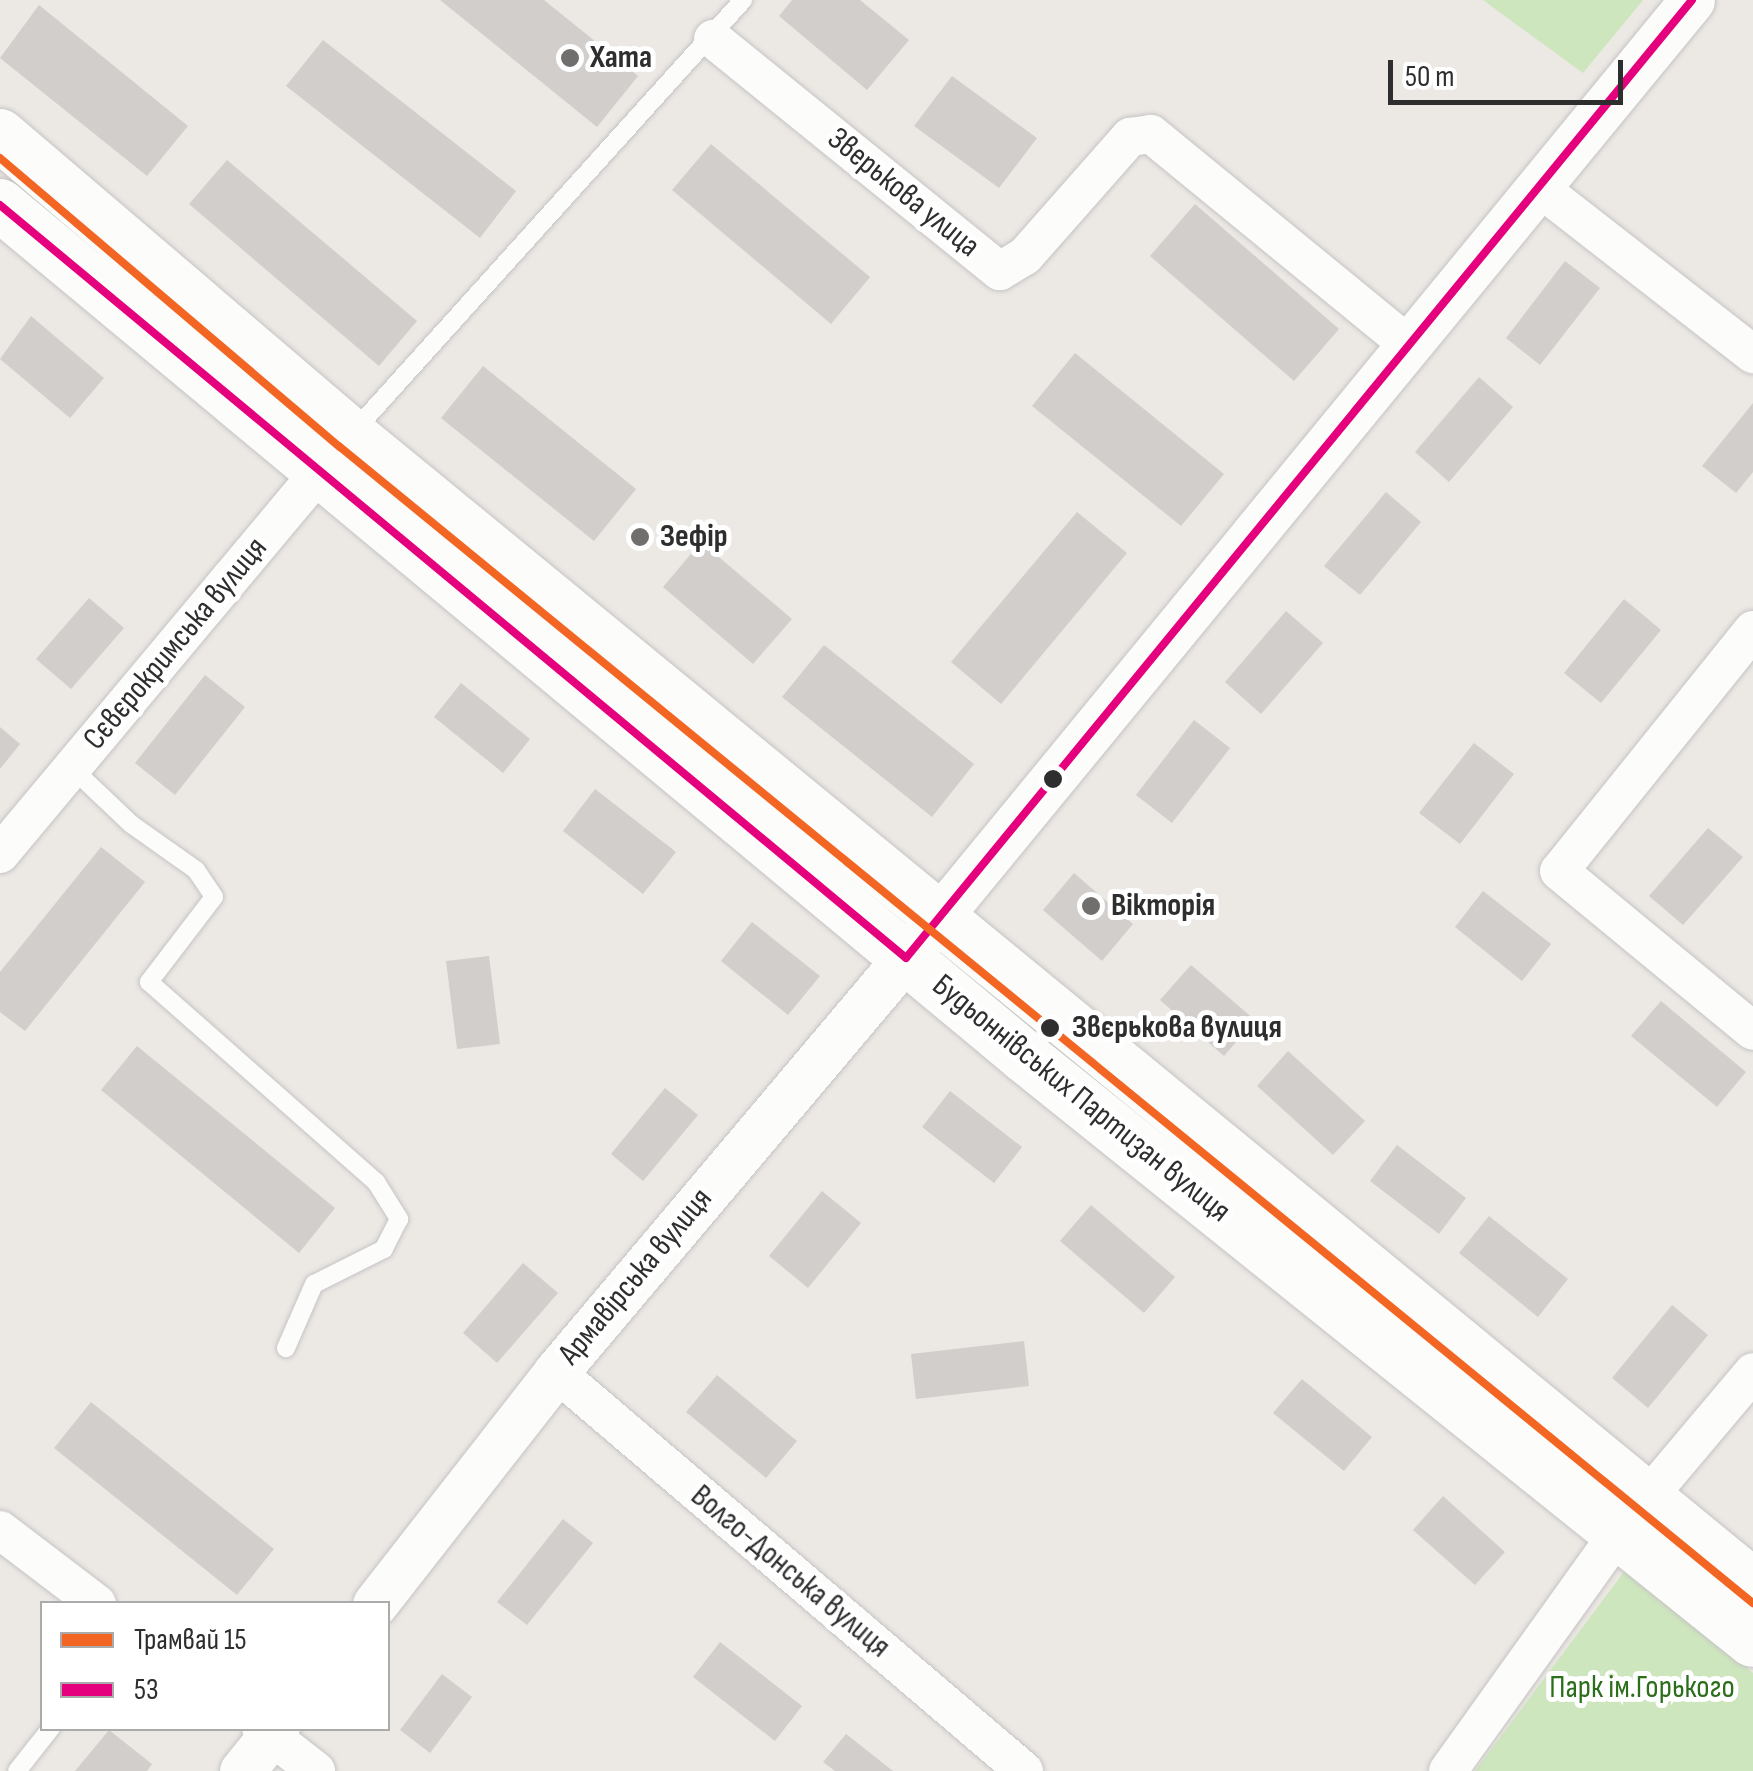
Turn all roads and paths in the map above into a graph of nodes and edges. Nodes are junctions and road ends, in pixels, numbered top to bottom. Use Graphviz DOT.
graph roads {
  1 [pos="744,0"];
  2 [pos="1692,0"];
  3 [pos="712,38"];
  4 [pos="0,135"];
  5 [pos="1537,186"];
  6 [pos="0,205"];
  7 [pos="1408,344"];
  8 [pos="1753,354"];
  9 [pos="335,454"];
  10 [pos="1753,630"];
  11 [pos="72,768"];
  12 [pos="0,854"];
  13 [pos="940,917"];
  14 [pos="906,958"];
  15 [pos="1753,1031"];
  16 [pos="286,1348"];
  17 [pos="556,1372"];
  18 [pos="1753,1372"];
  19 [pos="1635,1513"];
  20 [pos="0,1530"];
  21 [pos="1753,1585"];
  22 [pos="93,1601"];
  23 [pos="377,1601"];
  24 [pos="1753,1640"];
  25 [pos="49,1731"];
  26 [pos="270,1731"];
  27 [pos="17,1771"];
  28 [pos="242,1771"];
  29 [pos="316,1771"];
  30 [pos="1024,1771"];
  31 [pos="1448,1771"];
  1 -- 3 [label="lane"];
  2 -- 5 [label="street"];
  3 -- 7 [label="street, Зверькова улица"];
  3 -- 9 [label="lane"];
  4 -- 9 [label="main road, Будьоннівських Партизан вулиця"];
  5 -- 7 [label="street"];
  5 -- 8 [label="street"];
  6 -- 9 [label="main road, Будьоннівських Партизан вулиця"];
  7 -- 13 [label="street"];
  9 -- 11 [label="street, Сєвєрокримська вулиця"];
  9 -- 13 [label="main road, Будьоннівських Партизан вулиця"];
  9 -- 14 [label="main road, Будьоннівських Партизан вулиця"];
  10 -- 15 [label="street"];
  11 -- 12 [label="street, Сєвєрокримська вулиця"];
  11 -- 16 [label="lane"];
  13 -- 14 [label="street"];
  13 -- 19 [label="main road, Будьоннівських Партизан вулиця"];
  14 -- 17 [label="street, Армавірська вулиця"];
  14 -- 19 [label="main road, Будьоннівських Партизан вулиця"];
  17 -- 23 [label="street, Армавірська вулиця"];
  17 -- 30 [label="street, Волго-Донська вулиця"];
  18 -- 19 [label="street"];
  19 -- 21 [label="main road, Будьоннівських Партизан вулиця"];
  19 -- 24 [label="main road, Будьоннівських Партизан вулиця"];
  19 -- 31 [label="street"];
  20 -- 22 [label="street"];
  25 -- 27 [label="lane"];
  26 -- 28 [label="street"];
  26 -- 29 [label="street"];
}
